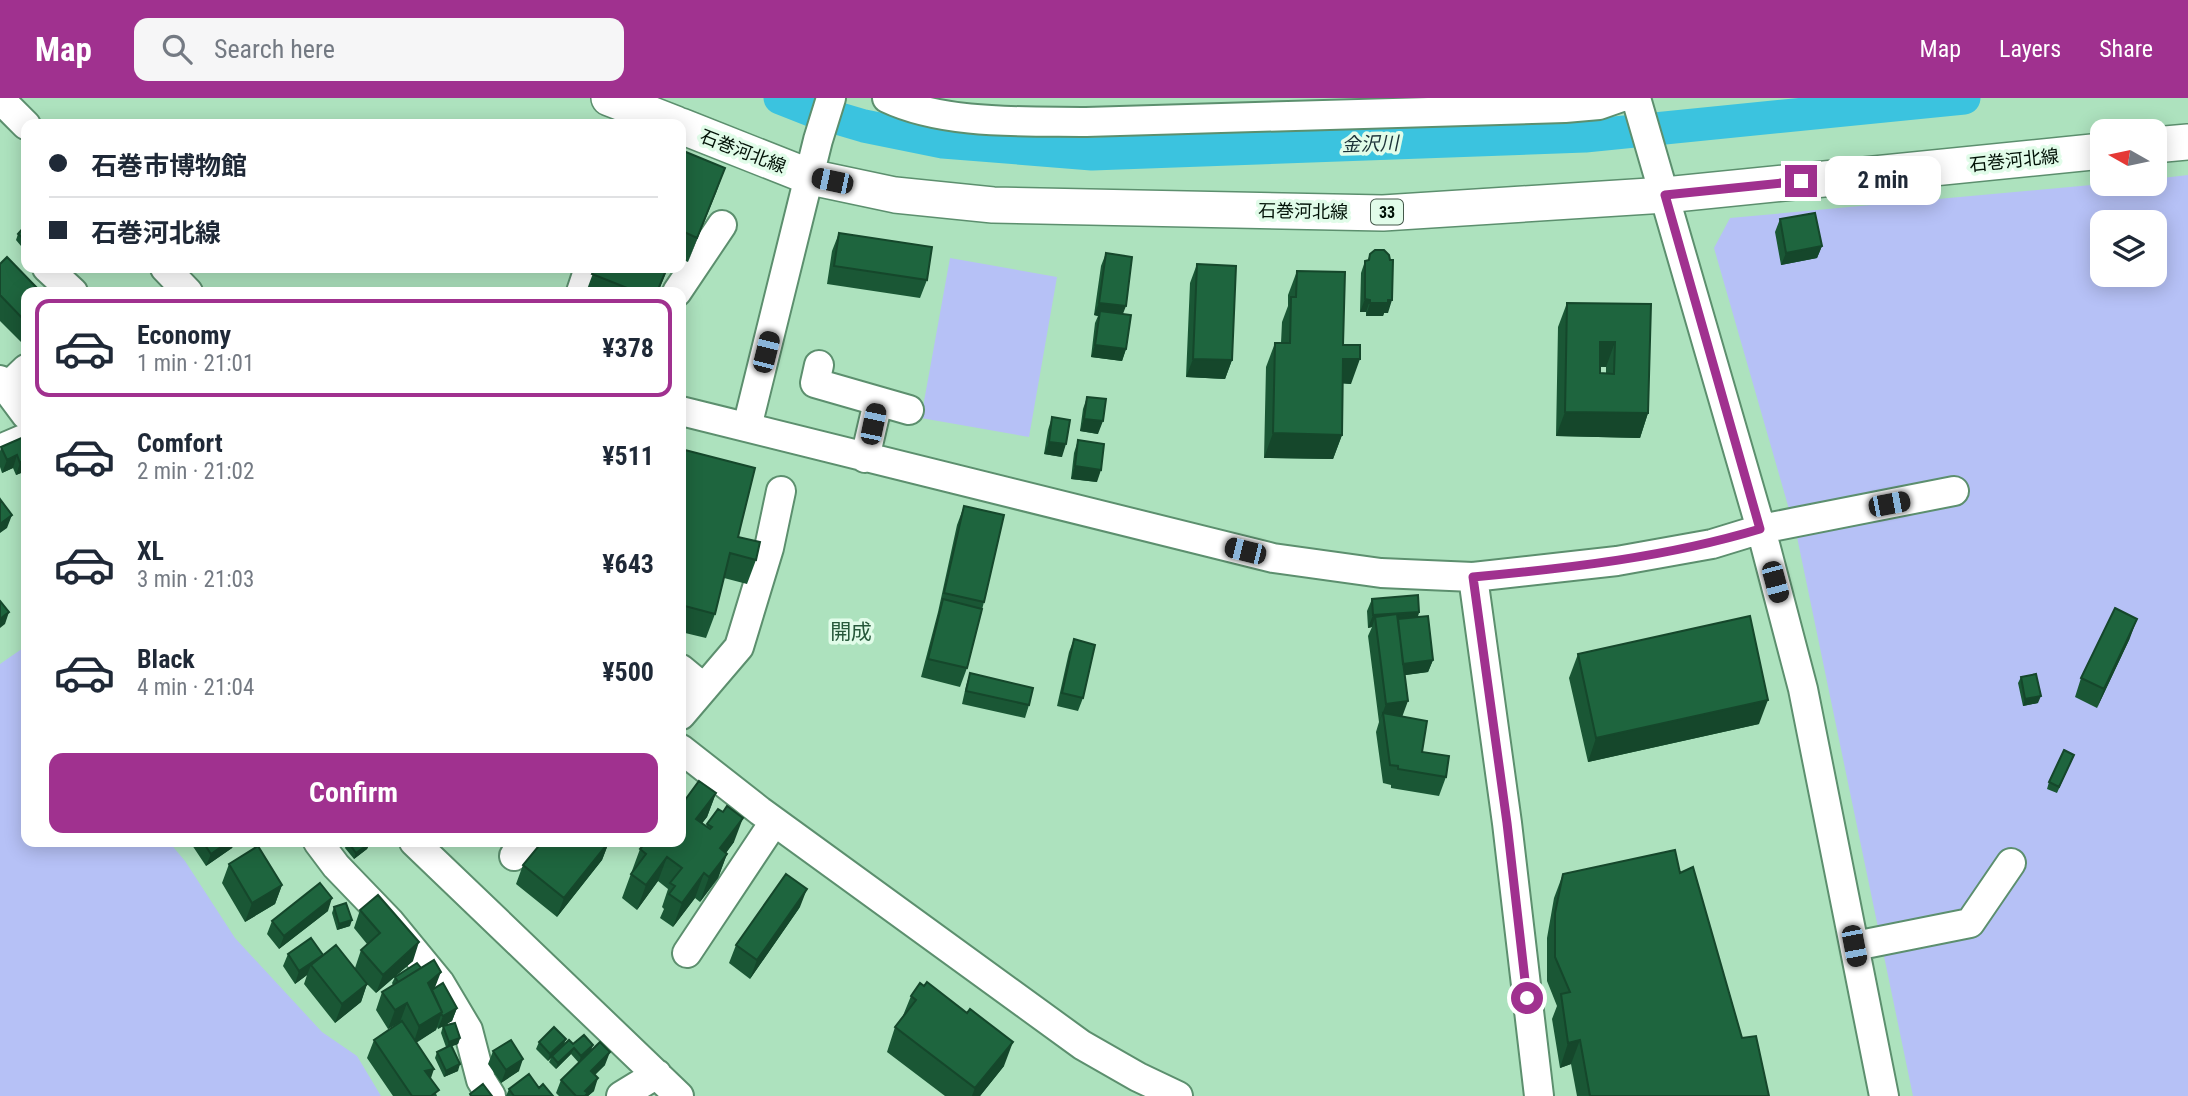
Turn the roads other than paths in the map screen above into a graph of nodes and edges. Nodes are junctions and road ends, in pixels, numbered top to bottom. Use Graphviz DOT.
graph roads {
  1 [pos="609,98"];
  2 [pos="831,98"];
  3 [pos="887,98"];
  4 [pos="0,99"];
  5 [pos="1631,101"];
  6 [pos="944,106"];
  7 [pos="1216,106"];
  8 [pos="663,119"];
  9 [pos="21,120"];
  10 [pos="686,128"];
  11 [pos="2188,142"];
  12 [pos="2167,144"];
  13 [pos="2090,152"];
  14 [pos="810,177"];
  15 [pos="1665,195"];
  16 [pos="722,225"];
  17 [pos="52,273"];
  18 [pos="169,273"];
  19 [pos="68,287"];
  20 [pos="183,287"];
  21 [pos="680,287"];
  22 [pos="819,365"];
  23 [pos="21,372"];
  24 [pos="3,384"];
  25 [pos="877,402"];
  26 [pos="21,408"];
  27 [pos="909,410"];
  28 [pos="686,412"];
  29 [pos="747,428"];
  30 [pos="21,441"];
  31 [pos="0,449"];
  32 [pos="865,458"];
  33 [pos="781,491"];
  34 [pos="1954,491"];
  35 [pos="1760,529"];
  36 [pos="1473,577"];
  37 [pos="686,673"];
  38 [pos="704,688"];
  39 [pos="686,709"];
  40 [pos="686,753"];
  41 [pos="774,822"];
  42 [pos="322,847"];
  43 [pos="419,847"];
  44 [pos="2011,863"];
  45 [pos="1854,946"];
  46 [pos="687,953"];
  47 [pos="657,1074"];
  48 [pos="491,1096"];
  49 [pos="621,1096"];
  50 [pos="679,1096"];
  51 [pos="1178,1096"];
  52 [pos="1539,1096"];
  53 [pos="1884,1096"];
  1 -- 8 [label="main road, 石巻河北線 / 33"];
  2 -- 14 [label="street"];
  3 -- 6 [label="street"];
  4 -- 9 [label="street"];
  5 -- 7 [label="street"];
  5 -- 15 [label="street"];
  6 -- 7 [label="street"];
  10 -- 14 [label="main road, 石巻河北線 / 33"];
  11 -- 12 [label="main road"];
  13 -- 15 [label="main road, 石巻河北線 / 33"];
  14 -- 15 [label="main road, 石巻河北線 / 33"];
  14 -- 29 [label="street"];
  15 -- 35 [label="street"];
  16 -- 21 [label="street"];
  17 -- 19 [label="street"];
  18 -- 20 [label="street"];
  22 -- 25 [label="street"];
  23 -- 24 [label="street"];
  24 -- 26 [label="street"];
  25 -- 27 [label="street"];
  25 -- 32 [label="street"];
  28 -- 29 [label="street"];
  29 -- 32 [label="street"];
  30 -- 31 [label="street"];
  32 -- 36 [label="street"];
  33 -- 38 [label="street"];
  34 -- 35 [label="street"];
  35 -- 36 [label="street"];
  35 -- 45 [label="street"];
  36 -- 52 [label="street"];
  37 -- 38 [label="street"];
  38 -- 39 [label="street"];
  40 -- 41 [label="street"];
  41 -- 46 [label="street"];
  41 -- 51 [label="street"];
  42 -- 48 [label="street"];
  43 -- 47 [label="street"];
  44 -- 45 [label="street"];
  45 -- 53 [label="street"];
  47 -- 49 [label="street"];
  47 -- 50 [label="street"];
}
